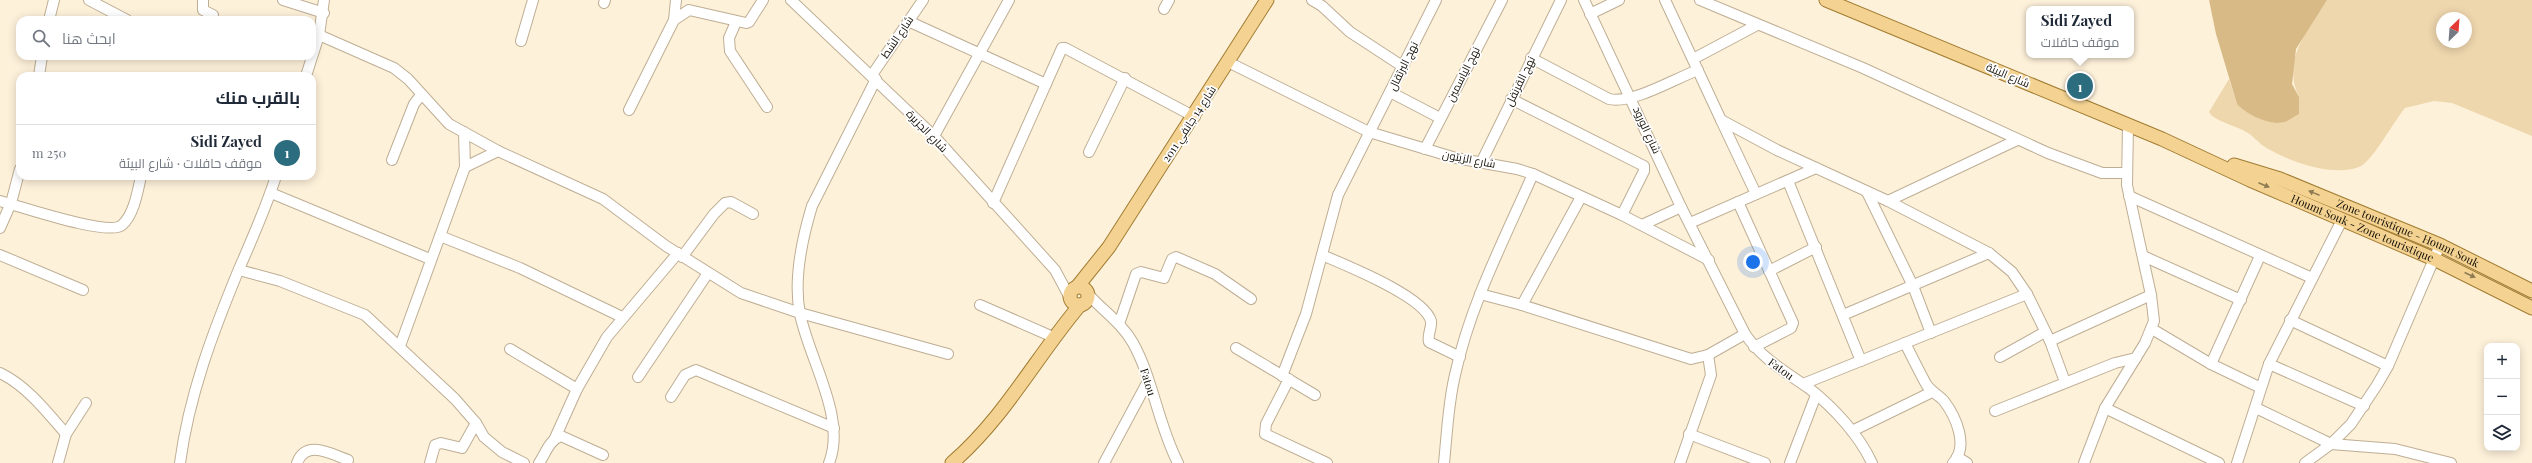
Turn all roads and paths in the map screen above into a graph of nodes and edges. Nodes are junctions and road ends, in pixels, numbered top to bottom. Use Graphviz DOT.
graph roads {
  1 [pos="54,0"];
  2 [pos="89,0"];
  3 [pos="203,0"];
  4 [pos="283,0"];
  5 [pos="324,0"];
  6 [pos="533,0"];
  7 [pos="676,0"];
  8 [pos="764,0"];
  9 [pos="791,0"];
  10 [pos="923,0"];
  11 [pos="1009,0"];
  12 [pos="1169,0"];
  13 [pos="1268,0"];
  14 [pos="1312,0"];
  15 [pos="1436,0"];
  16 [pos="1502,0"];
  17 [pos="1561,0"];
  18 [pos="1584,0"];
  19 [pos="1619,0"];
  20 [pos="1665,0"];
  21 [pos="1700,0"];
  22 [pos="1826,0"];
  23 [pos="1164,9"];
  24 [pos="324,13"];
  25 [pos="1590,14"];
  26 [pos="213,15"];
  27 [pos="50,16"];
  28 [pos="119,16"];
  29 [pos="674,20"];
  30 [pos="908,21"];
  31 [pos="736,22"];
  32 [pos="1757,24"];
  33 [pos="319,35"];
  34 [pos="521,41"];
  35 [pos="316,44"];
  36 [pos="979,54"];
  37 [pos="1531,58"];
  38 [pos="1693,59"];
  39 [pos="41,60"];
  40 [pos="311,60"];
  41 [pos="1228,62"];
  42 [pos="1402,66"];
  43 [pos="1698,70"];
  44 [pos="40,72"];
  45 [pos="307,72"];
  46 [pos="874,77"];
  47 [pos="1126,78"];
  48 [pos="1046,84"];
  49 [pos="1390,92"];
  50 [pos="421,95"];
  51 [pos="1632,98"];
  52 [pos="1511,99"];
  53 [pos="767,107"];
  54 [pos="629,110"];
  55 [pos="1194,117"];
  56 [pos="1440,118"];
  57 [pos="1722,120"];
  58 [pos="2128,125"];
  59 [pos="464,132"];
  60 [pos="1370,132"];
  61 [pos="934,136"];
  62 [pos="2018,140"];
  63 [pos="1425,149"];
  64 [pos="498,151"];
  65 [pos="1089,152"];
  66 [pos="2190,152"];
  67 [pos="392,160"];
  68 [pos="1480,163"];
  69 [pos="465,167"];
  70 [pos="1816,168"];
  71 [pos="2126,173"];
  72 [pos="1533,174"];
  73 [pos="17,180"];
  74 [pos="141,180"];
  75 [pos="275,180"];
  76 [pos="1788,181"];
  77 [pos="1867,192"];
  78 [pos="271,193"];
  79 [pos="1756,194"];
  80 [pos="2129,196"];
  81 [pos="1581,197"];
  82 [pos="0,201"];
  83 [pos="1888,201"];
  84 [pos="1738,202"];
  85 [pos="11,203"];
  86 [pos="993,203"];
  87 [pos="1681,206"];
  88 [pos="753,214"];
  89 [pos="1622,215"];
  90 [pos="2342,220"];
  91 [pos="1690,223"];
  92 [pos="1642,225"];
  93 [pos="0,228"];
  94 [pos="440,236"];
  95 [pos="2440,245"];
  96 [pos="1816,247"];
  97 [pos="1989,253"];
  98 [pos="0,255"];
  99 [pos="680,255"];
  100 [pos="1322,255"];
  101 [pos="2143,256"];
  102 [pos="2260,256"];
  103 [pos="430,259"];
  104 [pos="2434,259"];
  105 [pos="1709,260"];
  106 [pos="239,270"];
  107 [pos="1769,271"];
  108 [pos="708,273"];
  109 [pos="2312,278"];
  110 [pos="1913,286"];
  111 [pos="83,290"];
  112 [pos="2532,291"];
  113 [pos="1480,294"];
  114 [pos="2027,294"];
  115 [pos="2151,295"];
  116 [pos="1079,296"];
  117 [pos="1251,299"];
  118 [pos="2241,300"];
  119 [pos="980,305"];
  120 [pos="1522,305"];
  121 [pos="2532,308"];
  122 [pos="800,313"];
  123 [pos="1843,314"];
  124 [pos="622,318"];
  125 [pos="2290,320"];
  126 [pos="1119,324"];
  127 [pos="2152,329"];
  128 [pos="1931,333"];
  129 [pos="1745,334"];
  130 [pos="1053,337"];
  131 [pos="2047,337"];
  132 [pos="1905,343"];
  133 [pos="400,346"];
  134 [pos="1754,347"];
  135 [pos="1236,348"];
  136 [pos="510,349"];
  137 [pos="948,354"];
  138 [pos="1708,355"];
  139 [pos="1460,357"];
  140 [pos="2000,357"];
  141 [pos="2136,358"];
  142 [pos="1861,361"];
  143 [pos="2211,364"];
  144 [pos="2269,364"];
  145 [pos="2388,366"];
  146 [pos="0,373"];
  147 [pos="638,377"];
  148 [pos="1285,378"];
  149 [pos="1148,381"];
  150 [pos="2065,382"];
  151 [pos="1803,384"];
  152 [pos="2262,388"];
  153 [pos="577,389"];
  154 [pos="1932,392"];
  155 [pos="1315,395"];
  156 [pos="1816,395"];
  157 [pos="671,397"];
  158 [pos="86,403"];
  159 [pos="2364,406"];
  160 [pos="2105,408"];
  161 [pos="2256,408"];
  162 [pos="1995,411"];
  163 [pos="476,423"];
  164 [pos="834,428"];
  165 [pos="1852,430"];
  166 [pos="66,434"];
  167 [pos="1689,434"];
  168 [pos="555,438"];
  169 [pos="2331,444"];
  170 [pos="603,455"];
  171 [pos="348,460"];
  172 [pos="1955,460"];
  173 [pos="58,463"];
  174 [pos="180,463"];
  175 [pos="296,463"];
  176 [pos="430,463"];
  177 [pos="524,463"];
  178 [pos="539,463"];
  179 [pos="830,463"];
  180 [pos="952,463"];
  181 [pos="1104,463"];
  182 [pos="1178,463"];
  183 [pos="1327,463"];
  184 [pos="1444,463"];
  185 [pos="1680,463"];
  186 [pos="1765,463"];
  187 [pos="1790,463"];
  188 [pos="1872,463"];
  189 [pos="1967,463"];
  190 [pos="2084,463"];
  191 [pos="2218,463"];
  192 [pos="2237,463"];
  193 [pos="2305,463"];
  194 [pos="2451,463"];
  1 -- 27 [label="street"];
  2 -- 28 [label="street"];
  3 -- 26 [label="street"];
  4 -- 24 [label="street"];
  5 -- 24 [label="street"];
  6 -- 34 [label="street"];
  7 -- 29 [label="street"];
  8 -- 31 [label="street"];
  9 -- 46 [label="street, شارع الجزيرة"];
  10 -- 30 [label="street, شارع الشط"];
  11 -- 36 [label="street"];
  12 -- 23 [label="street"];
  13 -- 41 [label="main road, شارع 14 جانفي 2011"];
  14 -- 42 [label="street"];
  15 -- 42 [label="street, نهج البرتقال"];
  16 -- 56 [label="street, نهج الياسمين"];
  17 -- 37 [label="street, نهج القرنفل"];
  18 -- 25 [label="street, شارع الورود"];
  19 -- 25 [label="street"];
  20 -- 38 [label="street"];
  21 -- 32 [label="street"];
  22 -- 58 [label="main road, شارع البيئة"];
  24 -- 33 [label="street"];
  25 -- 51 [label="street, شارع الورود"];
  29 -- 31 [label="street"];
  29 -- 54 [label="street"];
  30 -- 36 [label="street"];
  30 -- 46 [label="street, شارع الشط"];
  31 -- 53 [label="street"];
  32 -- 38 [label="street"];
  32 -- 62 [label="street"];
  33 -- 35 [label="street"];
  33 -- 50 [label="street"];
  36 -- 48 [label="street"];
  36 -- 61 [label="street"];
  37 -- 51 [label="street"];
  37 -- 52 [label="street, نهج القرنفل"];
  38 -- 43 [label="street"];
  39 -- 44 [label="street"];
  40 -- 45 [label="street"];
  41 -- 55 [label="main road, شارع 14 جانفي 2011"];
  41 -- 60 [label="street, شارع الزيتون"];
  42 -- 49 [label="street, نهج البرتقال"];
  43 -- 51 [label="street"];
  43 -- 57 [label="street"];
  46 -- 61 [label="street, شارع الجزيرة"];
  46 -- 122 [label="street, شارع الشط"];
  47 -- 48 [label="street"];
  47 -- 55 [label="street"];
  47 -- 65 [label="street"];
  48 -- 86 [label="street"];
  49 -- 56 [label="street"];
  49 -- 60 [label="street, نهج البرتقال"];
  50 -- 59 [label="street"];
  50 -- 67 [label="street"];
  51 -- 87 [label="street, شارع الورود"];
  52 -- 68 [label="street, نهج القرنفل"];
  52 -- 89 [label="street"];
  55 -- 116 [label="main road, شارع 14 جانفي 2011"];
  56 -- 63 [label="street, نهج الياسمين"];
  57 -- 70 [label="street"];
  57 -- 79 [label="street"];
  58 -- 66 [label="main road, شارع البيئة"];
  58 -- 71 [label="street"];
  59 -- 64 [label="street"];
  59 -- 69 [label="street"];
  60 -- 63 [label="street, شارع الزيتون"];
  60 -- 100 [label="street, نهج البرتقال"];
  61 -- 86 [label="street, شارع الجزيرة"];
  62 -- 71 [label="street"];
  62 -- 83 [label="street"];
  63 -- 68 [label="street, شارع الزيتون"];
  64 -- 69 [label="street"];
  64 -- 99 [label="street"];
  66 -- 90 [label="main road, Houmt Souk - Zone touristique, one-way"];
  95 -- 66 [label="main road, Zone touristique - Houmt Souk, one-way"];
  68 -- 72 [label="street, شارع الزيتون"];
  69 -- 94 [label="street"];
  70 -- 76 [label="street"];
  70 -- 77 [label="street"];
  71 -- 80 [label="street"];
  72 -- 81 [label="street, شارع الزيتون"];
  72 -- 113 [label="street"];
  73 -- 85 [label="street"];
  74 -- 85 [label="street"];
  75 -- 78 [label="street"];
  76 -- 79 [label="street"];
  76 -- 96 [label="street"];
  77 -- 83 [label="street"];
  77 -- 110 [label="street"];
  78 -- 103 [label="street"];
  78 -- 106 [label="street"];
  79 -- 84 [label="street"];
  80 -- 101 [label="street"];
  80 -- 102 [label="street"];
  81 -- 89 [label="street, شارع الزيتون"];
  81 -- 120 [label="street"];
  82 -- 85 [label="street"];
  83 -- 97 [label="street"];
  84 -- 91 [label="street"];
  84 -- 107 [label="street"];
  85 -- 93 [label="street"];
  86 -- 116 [label="street, شارع الجزيرة"];
  87 -- 91 [label="street, شارع الورود"];
  87 -- 92 [label="street"];
  88 -- 99 [label="street"];
  89 -- 92 [label="street, شارع الزيتون"];
  90 -- 104 [label="main road, Houmt Souk - Zone touristique"];
  90 -- 109 [label="street"];
  91 -- 105 [label="street, شارع الورود"];
  92 -- 105 [label="street, شارع الزيتون"];
  94 -- 103 [label="street"];
  94 -- 124 [label="street"];
  95 -- 104 [label="street"];
  95 -- 112 [label="main road, Zone touristique - Houmt Souk"];
  96 -- 107 [label="street"];
  96 -- 123 [label="street"];
  97 -- 110 [label="street"];
  97 -- 114 [label="street"];
  98 -- 111 [label="street"];
  99 -- 108 [label="street"];
  99 -- 124 [label="street"];
  100 -- 139 [label="street"];
  100 -- 148 [label="street, نهج البرتقال"];
  101 -- 115 [label="street"];
  101 -- 118 [label="street"];
  102 -- 109 [label="street"];
  102 -- 118 [label="street"];
  103 -- 133 [label="street"];
  104 -- 121 [label="main road, Houmt Souk - Zone touristique, one-way"];
  104 -- 145 [label="street"];
  105 -- 129 [label="street, Fatou"];
  106 -- 133 [label="street"];
  106 -- 174 [label="street"];
  107 -- 134 [label="street"];
  108 -- 122 [label="street"];
  108 -- 147 [label="street"];
  109 -- 125 [label="street"];
  110 -- 123 [label="street"];
  110 -- 128 [label="street"];
  113 -- 120 [label="street"];
  113 -- 139 [label="street"];
  114 -- 128 [label="street"];
  114 -- 131 [label="street"];
  115 -- 127 [label="street"];
  115 -- 131 [label="street"];
  116 -- 126 [label="street, Fatou"];
  116 -- 130 [label="main road, شارع 14 جانفي 2011"];
  117 -- 126 [label="street"];
  118 -- 143 [label="street"];
  119 -- 130 [label="street"];
  120 -- 138 [label="street"];
  122 -- 137 [label="street"];
  122 -- 164 [label="street, شارع الشط"];
  123 -- 142 [label="street"];
  124 -- 153 [label="street"];
  125 -- 144 [label="street"];
  125 -- 145 [label="street"];
  126 -- 149 [label="street, Fatou"];
  127 -- 141 [label="street"];
  127 -- 143 [label="street"];
  128 -- 132 [label="street"];
  129 -- 134 [label="street, Fatou"];
  129 -- 138 [label="street"];
  130 -- 180 [label="main road, شارع 14 جانفي 2011"];
  131 -- 140 [label="street"];
  131 -- 150 [label="street"];
  132 -- 142 [label="street"];
  132 -- 154 [label="street"];
  133 -- 163 [label="street"];
  134 -- 151 [label="street, Fatou"];
  135 -- 148 [label="street"];
  136 -- 153 [label="street"];
  138 -- 167 [label="street"];
  139 -- 184 [label="street"];
  141 -- 150 [label="street"];
  141 -- 160 [label="street"];
  142 -- 151 [label="street"];
  143 -- 152 [label="street"];
  144 -- 152 [label="street"];
  144 -- 159 [label="street"];
  145 -- 159 [label="street"];
  146 -- 166 [label="street"];
  148 -- 155 [label="street"];
  148 -- 183 [label="street, نهج البرتقال"];
  149 -- 181 [label="street"];
  149 -- 182 [label="street, Fatou"];
  150 -- 162 [label="street"];
  151 -- 156 [label="street, Fatou"];
  152 -- 161 [label="street"];
  153 -- 168 [label="street"];
  154 -- 165 [label="street"];
  154 -- 172 [label="street"];
  156 -- 165 [label="street, Fatou"];
  156 -- 187 [label="street"];
  157 -- 164 [label="street"];
  158 -- 166 [label="street"];
  159 -- 169 [label="street"];
  160 -- 190 [label="street"];
  160 -- 191 [label="street"];
  161 -- 169 [label="street"];
  161 -- 192 [label="street"];
  163 -- 176 [label="street"];
  163 -- 177 [label="street"];
  164 -- 179 [label="street, شارع الشط"];
  165 -- 188 [label="street, Fatou"];
  166 -- 173 [label="street"];
  167 -- 185 [label="street"];
  167 -- 186 [label="street"];
  168 -- 170 [label="street"];
  168 -- 178 [label="street"];
  169 -- 193 [label="street"];
  169 -- 194 [label="street"];
  171 -- 175 [label="street"];
  172 -- 189 [label="street"];
}
